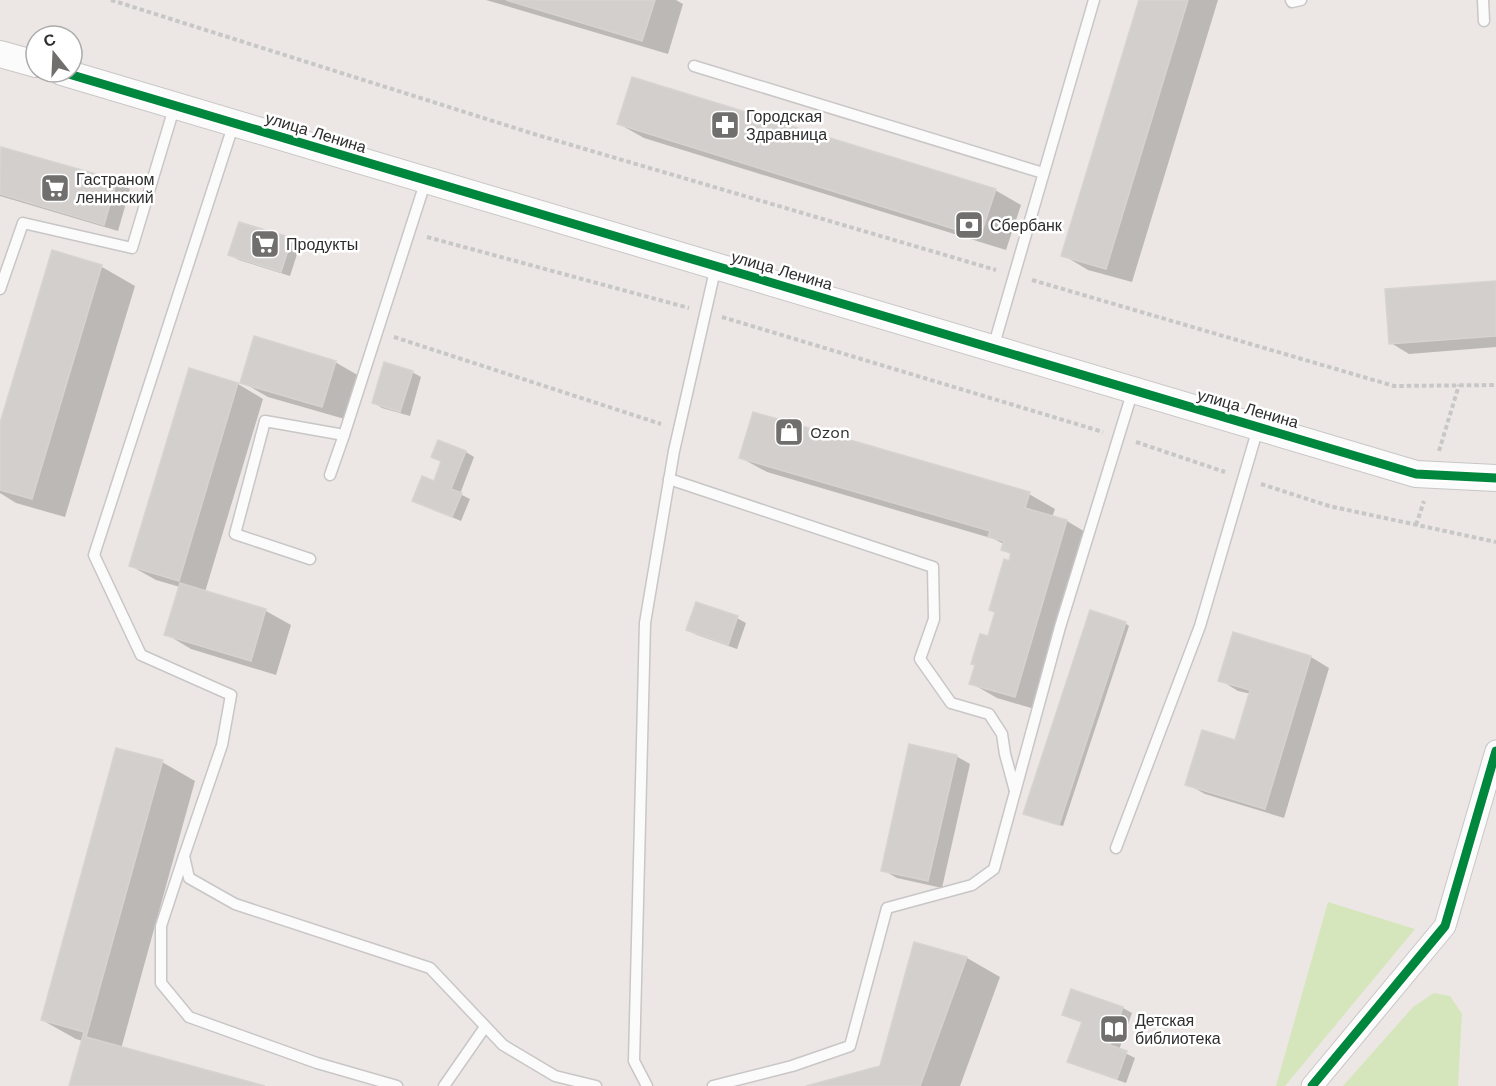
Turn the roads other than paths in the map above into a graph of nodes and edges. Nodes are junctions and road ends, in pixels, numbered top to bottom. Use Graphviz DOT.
graph roads {
  1 [pos="1094,0"];
  2 [pos="1291,0"];
  3 [pos="1301,0"];
  4 [pos="1483,0"];
  5 [pos="1484,21"];
  6 [pos="0,54"];
  7 [pos="24,61"];
  8 [pos="694,66"];
  9 [pos="84,78"];
  10 [pos="175,105"];
  11 [pos="234,123"];
  12 [pos="1043,173"];
  13 [pos="426,180"];
  14 [pos="716,266"];
  15 [pos="0,289"];
  16 [pos="993,348"];
  17 [pos="1133,390"];
  18 [pos="1258,427"];
  19 [pos="344,435"];
  20 [pos="330,475"];
  21 [pos="1496,477"];
  22 [pos="669,479"];
  23 [pos="310,559"];
  24 [pos="1496,751"];
  25 [pos="1015,792"];
  26 [pos="1116,848"];
  27 [pos="184,856"];
  28 [pos="485,1027"];
  29 [pos="397,1086"];
  30 [pos="444,1086"];
  31 [pos="596,1086"];
  32 [pos="647,1086"];
  33 [pos="713,1086"];
  34 [pos="1312,1086"];
  1 -- 12 [label="lane"];
  2 -- 3 [label="lane"];
  4 -- 5 [label="lane"];
  6 -- 7 [label="street"];
  8 -- 12 [label="lane"];
  9 -- 10 [label="street, улица Ленина"];
  10 -- 11 [label="street, улица Ленина"];
  10 -- 15 [label="lane"];
  11 -- 13 [label="street, улица Ленина"];
  11 -- 27 [label="lane"];
  12 -- 16 [label="lane"];
  13 -- 14 [label="street, улица Ленина"];
  13 -- 19 [label="lane"];
  14 -- 16 [label="street, улица Ленина"];
  14 -- 22 [label="lane"];
  16 -- 17 [label="street, улица Ленина"];
  17 -- 18 [label="street, улица Ленина"];
  17 -- 25 [label="lane"];
  18 -- 21 [label="street, улица Ленина"];
  18 -- 26 [label="lane"];
  19 -- 20 [label="lane"];
  19 -- 23 [label="lane"];
  22 -- 25 [label="lane"];
  22 -- 32 [label="lane"];
  24 -- 34 [label="street"];
  25 -- 33 [label="lane"];
  27 -- 28 [label="lane"];
  27 -- 29 [label="lane"];
  28 -- 30 [label="lane"];
  28 -- 31 [label="lane"];
}
